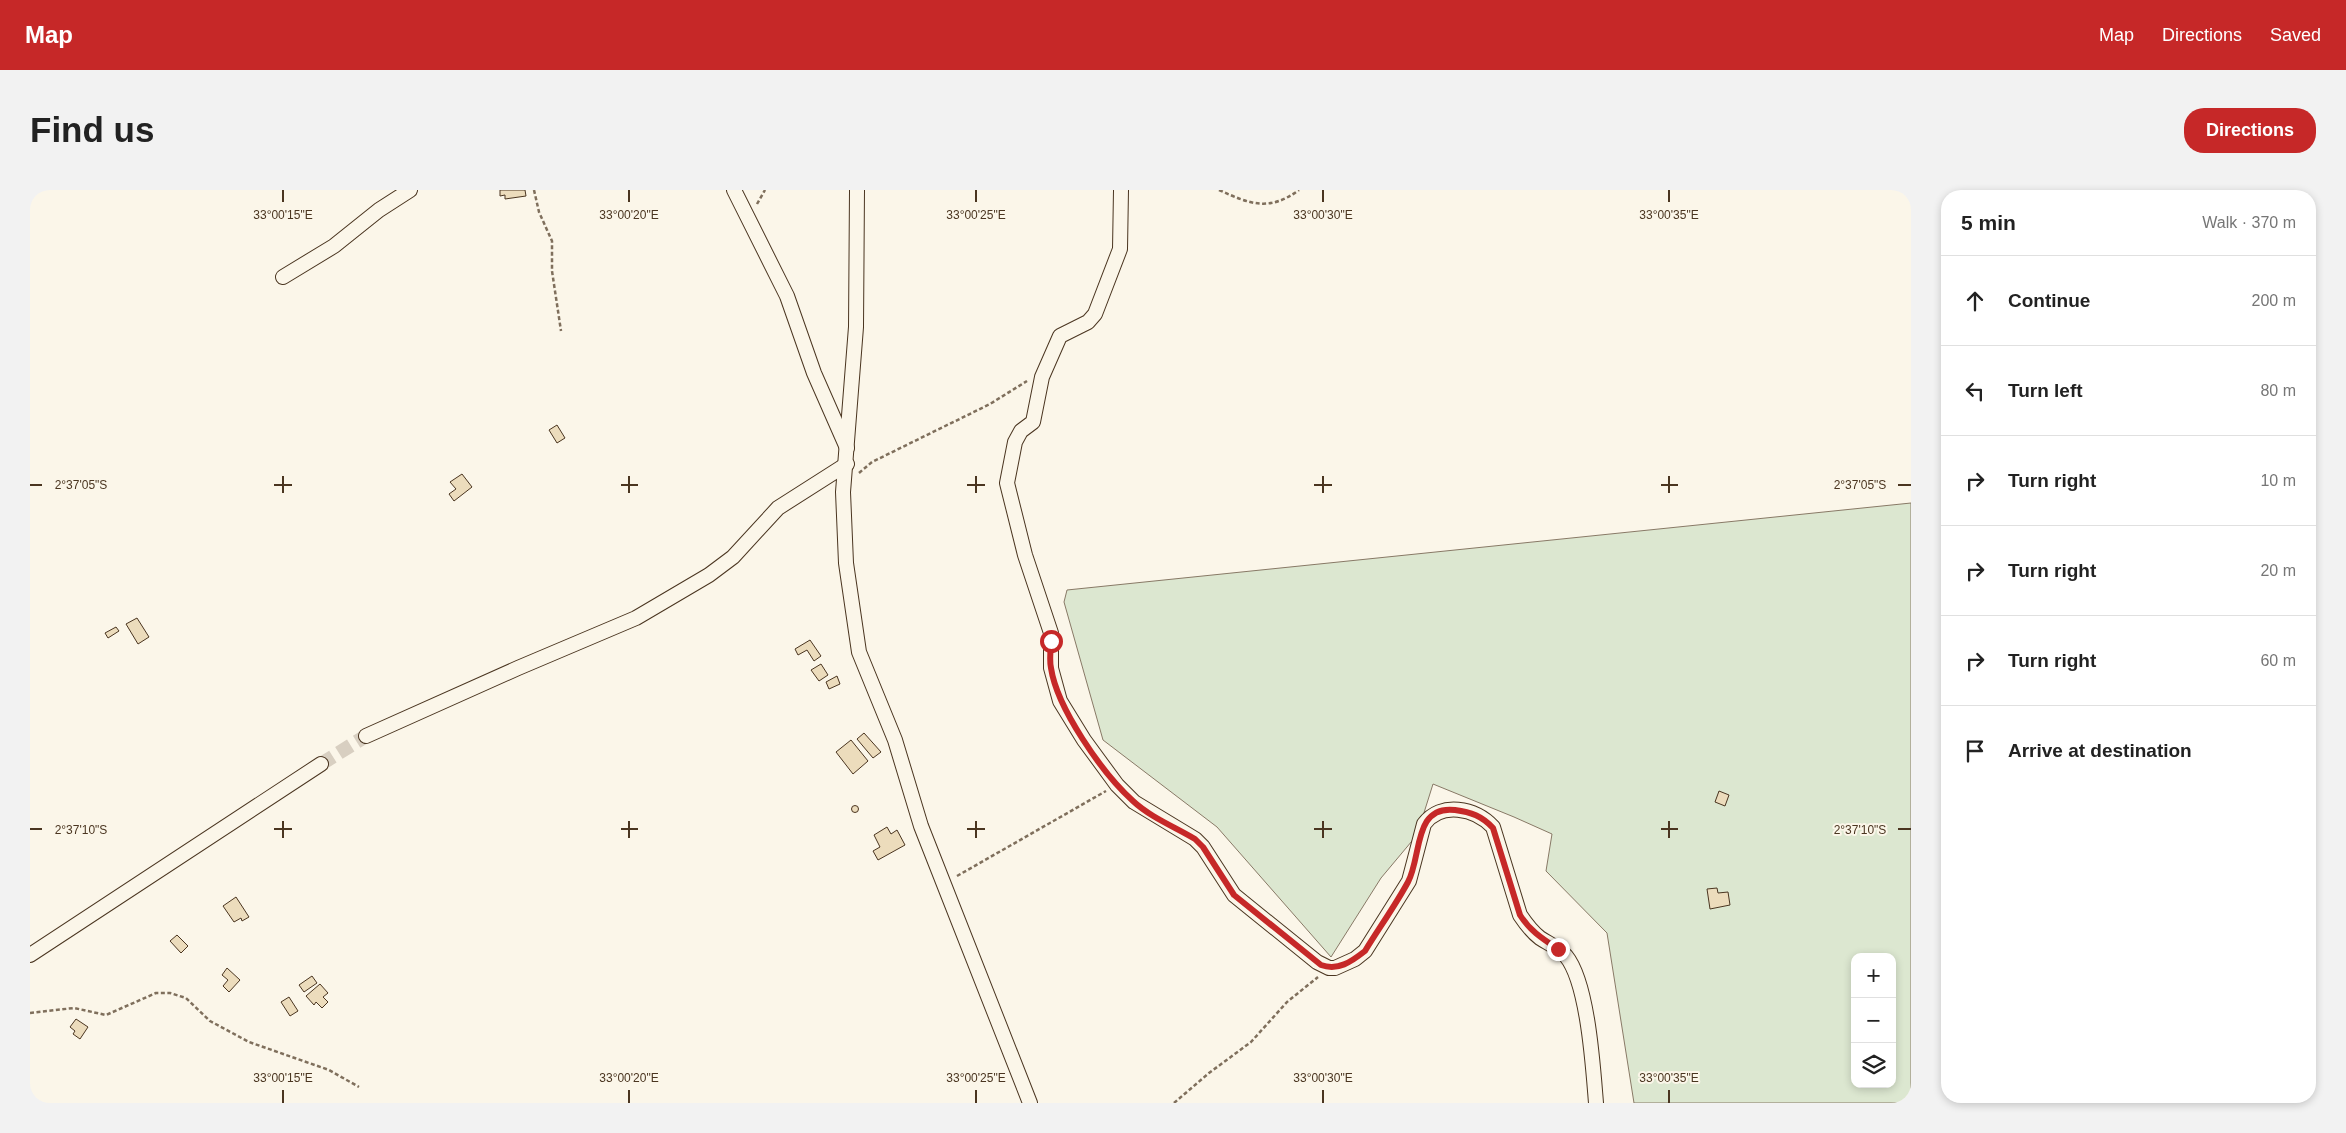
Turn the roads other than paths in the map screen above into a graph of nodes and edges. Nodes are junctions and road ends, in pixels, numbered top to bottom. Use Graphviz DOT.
graph roads {
  1 [pos="410,190"];
  2 [pos="734,190"];
  3 [pos="857,190"];
  4 [pos="1121,190"];
  5 [pos="283,277"];
  6 [pos="848,449"];
  7 [pos="847,464"];
  8 [pos="366,736"];
  9 [pos="321,764"];
  10 [pos="30,956"];
  11 [pos="1030,1103"];
  12 [pos="1596,1103"];
  1 -- 5 [label="street"];
  2 -- 6 [label="street"];
  3 -- 6 [label="street"];
  4 -- 12 [label="street"];
  6 -- 7 [label="street"];
  7 -- 8 [label="street"];
  7 -- 11 [label="street"];
  9 -- 10 [label="street"];
}
